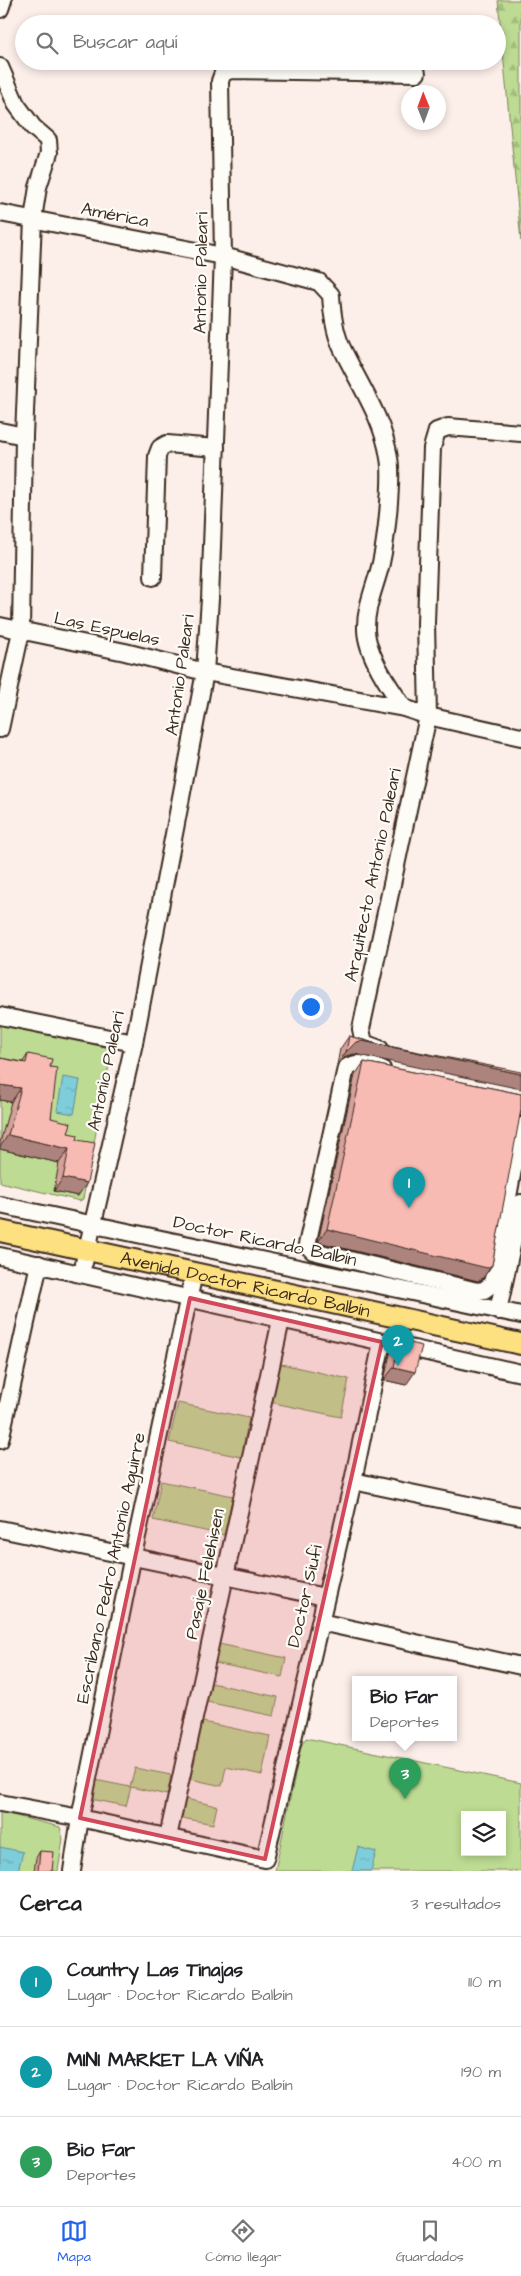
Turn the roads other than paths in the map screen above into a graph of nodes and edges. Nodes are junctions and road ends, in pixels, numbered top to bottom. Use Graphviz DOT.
graph roads {
  1 [pos="3,0"];
  2 [pos="0,8"];
  3 [pos="0,68"];
  4 [pos="417,73"];
  5 [pos="0,212"];
  6 [pos="33,219"];
  7 [pos="223,256"];
  8 [pos="0,431"];
  9 [pos="521,433"];
  10 [pos="24,436"];
  11 [pos="216,448"];
  12 [pos="153,577"];
  13 [pos="0,626"];
  14 [pos="20,630"];
  15 [pos="204,672"];
  16 [pos="404,708"];
  17 [pos="428,716"];
  18 [pos="0,728"];
  19 [pos="521,737"];
  20 [pos="0,1016"];
  21 [pos="134,1043"];
  22 [pos="391,1052"];
  23 [pos="396,1072"];
  24 [pos="521,1126"];
  25 [pos="521,1203"];
  26 [pos="0,1205"];
  27 [pos="92,1225"];
  28 [pos="0,1231"];
  29 [pos="0,1245"];
  30 [pos="0,1256"];
  31 [pos="86,1257"];
  32 [pos="39,1264"];
  33 [pos="397,1272"];
  34 [pos="192,1286"];
  35 [pos="392,1289"];
  36 [pos="498,1311"];
  37 [pos="521,1315"];
  38 [pos="281,1320"];
  39 [pos="382,1342"];
  40 [pos="521,1344"];
  41 [pos="521,1357"];
  42 [pos="521,1373"];
  43 [pos="0,1440"];
  44 [pos="353,1481"];
  45 [pos="521,1516"];
  46 [pos="0,1529"];
  47 [pos="133,1556"];
  48 [pos="226,1575"];
  49 [pos="325,1597"];
  50 [pos="320,1622"];
  51 [pos="521,1666"];
  52 [pos="0,1804"];
  53 [pos="80,1818"];
  54 [pos="168,1837"];
  55 [pos="72,1871"];
  1 -- 2 [label="street"];
  3 -- 6 [label="street"];
  4 -- 7 [label="street, Antonio Paleari"];
  5 -- 6 [label="street, América"];
  6 -- 7 [label="street, América"];
  6 -- 10 [label="street"];
  7 -- 11 [label="street, Antonio Paleari"];
  7 -- 16 [label="street, América"];
  8 -- 10 [label="street"];
  9 -- 17 [label="street, Arquitecto Antonio Paleari"];
  10 -- 14 [label="street"];
  11 -- 12 [label="street"];
  11 -- 15 [label="street, Antonio Paleari"];
  13 -- 14 [label="street, Las Espuelas"];
  14 -- 15 [label="street, Las Espuelas"];
  14 -- 18 [label="street"];
  15 -- 16 [label="street, Las Espuelas"];
  15 -- 21 [label="street, Antonio Paleari"];
  16 -- 17 [label="street, Las Espuelas"];
  17 -- 19 [label="street, Las Espuelas"];
  17 -- 22 [label="street, Arquitecto Antonio Paleari"];
  20 -- 21 [label="street"];
  21 -- 27 [label="street, Antonio Paleari"];
  23 -- 33 [label="street"];
  24 -- 33 [label="street"];
  25 -- 36 [label="street"];
  26 -- 27 [label="street, Doctor Ricardo Balbín"];
  27 -- 31 [label="street, Antonio Paleari"];
  27 -- 35 [label="street, Doctor Ricardo Balbín"];
  28 -- 31 [label="main road, Avenida Doctor Ricardo Balbín"];
  29 -- 31 [label="main road, Avenida Doctor Ricardo Balbín"];
  30 -- 32 [label="street"];
  31 -- 34 [label="main road, Avenida Doctor Ricardo Balbín"];
  32 -- 34 [label="street"];
  32 -- 43 [label="street"];
  33 -- 35 [label="street"];
  34 -- 38 [label="street"];
  34 -- 40 [label="main road, Avenida Doctor Ricardo Balbín"];
  34 -- 41 [label="main road, Avenida Doctor Ricardo Balbín"];
  34 -- 47 [label="street, Escribano Pedro Antonio Aguirre"];
  35 -- 36 [label="street, Doctor Ricardo Balbín"];
  36 -- 37 [label="street, Doctor Ricardo Balbín"];
  38 -- 39 [label="street"];
  38 -- 48 [label="street, Pasaje Felehisen"];
  39 -- 42 [label="street"];
  39 -- 44 [label="street, Doctor Siufi"];
  44 -- 45 [label="street"];
  44 -- 49 [label="street, Doctor Siufi"];
  46 -- 47 [label="street"];
  47 -- 48 [label="street"];
  47 -- 53 [label="street, Escribano Pedro Antonio Aguirre"];
  48 -- 49 [label="street"];
  48 -- 54 [label="street, Pasaje Felehisen"];
  49 -- 50 [label="street, Doctor Siufi"];
  50 -- 51 [label="street"];
  50 -- 54 [label="street, Doctor Siufi"];
  52 -- 53 [label="street"];
  53 -- 54 [label="street"];
  53 -- 55 [label="street, Escribano Pedro Antonio Aguirre"];
}
